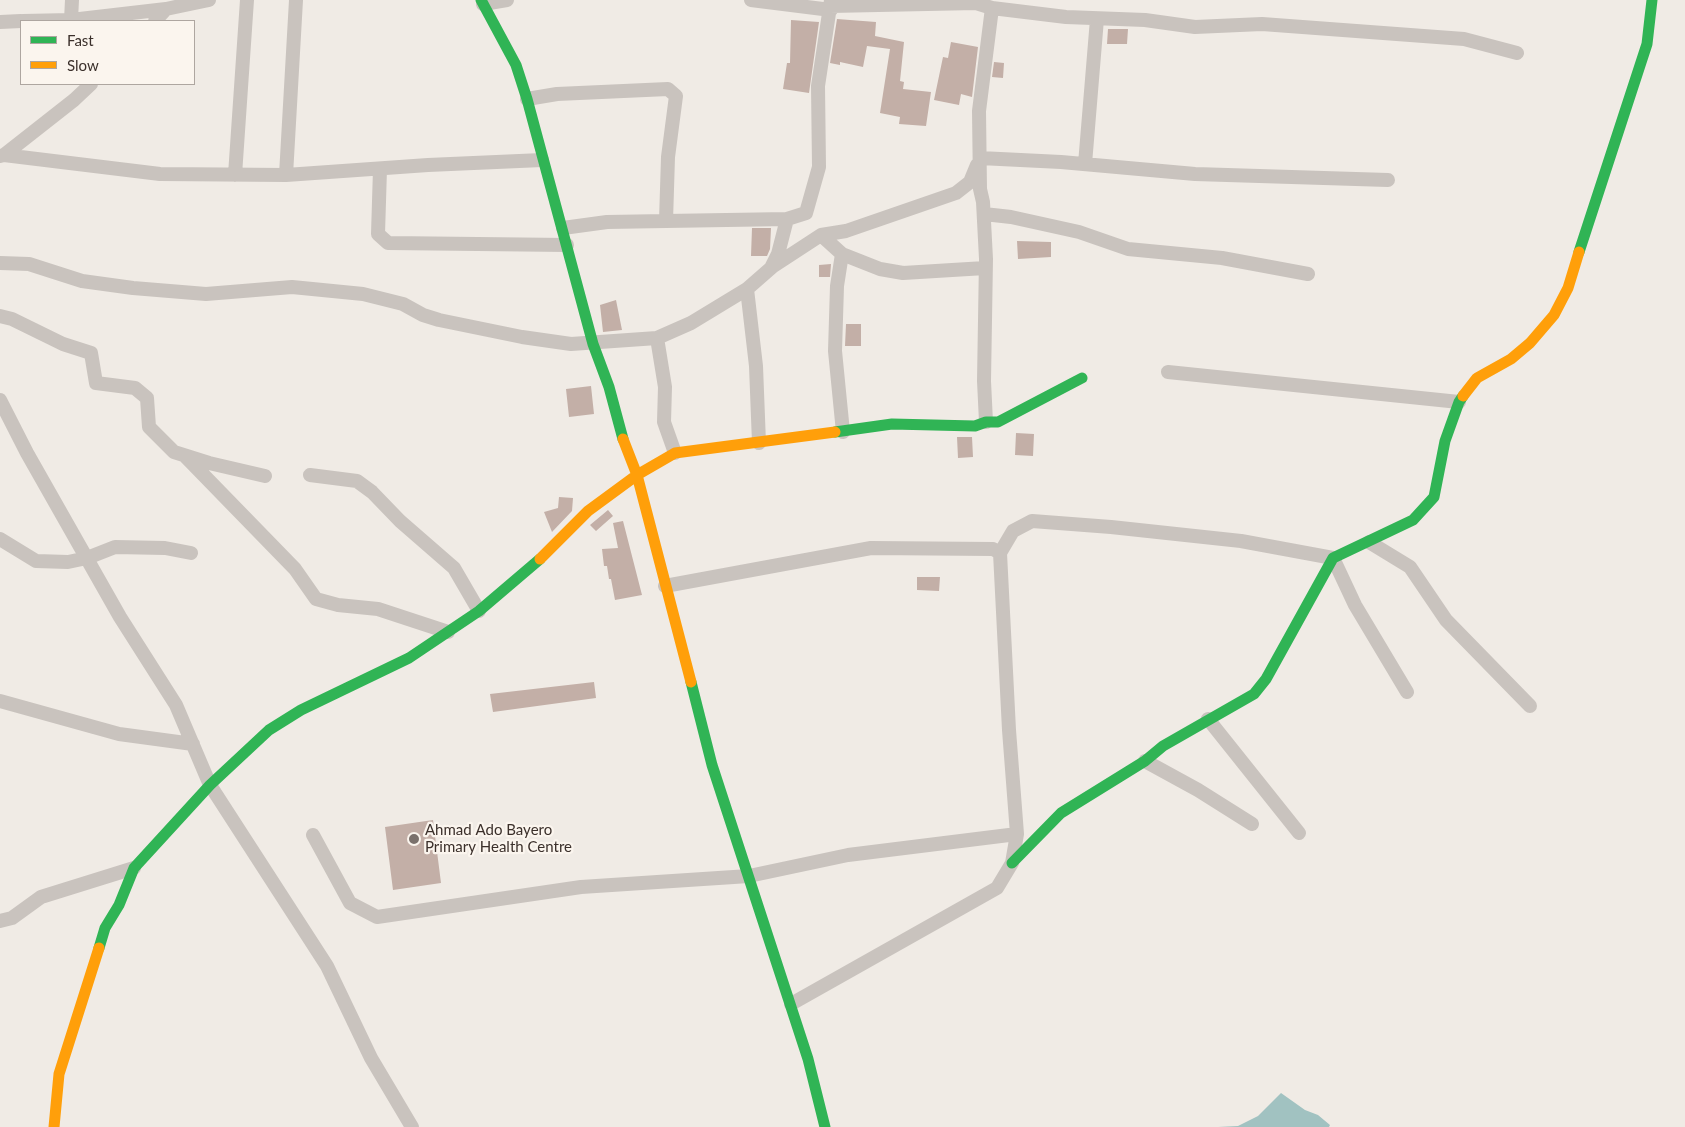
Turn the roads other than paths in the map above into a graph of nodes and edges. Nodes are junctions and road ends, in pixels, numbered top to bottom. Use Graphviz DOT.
graph roads {
  1 [pos="72,0"];
  2 [pos="209,0"];
  3 [pos="247,0"];
  4 [pos="296,0"];
  5 [pos="506,0"];
  6 [pos="751,0"];
  7 [pos="1652,0"];
  8 [pos="482,2"];
  9 [pos="976,2"];
  10 [pos="831,5"];
  11 [pos="992,8"];
  12 [pos="166,9"];
  13 [pos="1097,19"];
  14 [pos="71,20"];
  15 [pos="156,20"];
  16 [pos="20,21"];
  17 [pos="0,22"];
  18 [pos="1517,53"];
  19 [pos="90,85"];
  20 [pos="527,99"];
  21 [pos="2,156"];
  22 [pos="980,158"];
  23 [pos="542,160"];
  24 [pos="1085,164"];
  25 [pos="380,168"];
  26 [pos="235,175"];
  27 [pos="286,175"];
  28 [pos="1388,180"];
  29 [pos="984,214"];
  30 [pos="787,219"];
  31 [pos="666,221"];
  32 [pos="563,228"];
  33 [pos="821,235"];
  34 [pos="568,245"];
  35 [pos="842,254"];
  36 [pos="0,263"];
  37 [pos="771,268"];
  38 [pos="985,268"];
  39 [pos="1308,274"];
  40 [pos="747,289"];
  41 [pos="0,316"];
  42 [pos="657,338"];
  43 [pos="593,344"];
  44 [pos="1168,372"];
  45 [pos="1082,378"];
  46 [pos="0,400"];
  47 [pos="1458,402"];
  48 [pos="986,422"];
  49 [pos="843,432"];
  50 [pos="759,443"];
  51 [pos="676,454"];
  52 [pos="185,456"];
  53 [pos="310,475"];
  54 [pos="636,475"];
  55 [pos="265,476"];
  56 [pos="0,539"];
  57 [pos="1369,542"];
  58 [pos="1000,552"];
  59 [pos="191,553"];
  60 [pos="87,558"];
  61 [pos="1332,558"];
  62 [pos="664,586"];
  63 [pos="479,611"];
  64 [pos="448,632"];
  65 [pos="1408,692"];
  66 [pos="1,704"];
  67 [pos="1530,706"];
  68 [pos="1208,719"];
  69 [pos="193,744"];
  70 [pos="1145,761"];
  71 [pos="210,785"];
  72 [pos="1252,824"];
  73 [pos="1298,833"];
  74 [pos="313,834"];
  75 [pos="1017,834"];
  76 [pos="1012,862"];
  77 [pos="134,868"];
  78 [pos="749,876"];
  79 [pos="0,921"];
  80 [pos="791,1004"];
  81 [pos="54,1127"];
  82 [pos="412,1127"];
  83 [pos="825,1127"];
  1 -- 14 [label="street"];
  2 -- 12 [label="street"];
  3 -- 26 [label="street"];
  4 -- 27 [label="street"];
  5 -- 8 [label="street"];
  6 -- 10 [label="street"];
  7 -- 47 [label="street"];
  8 -- 20 [label="street"];
  9 -- 10 [label="street"];
  9 -- 11 [label="street"];
  10 -- 30 [label="street"];
  11 -- 13 [label="street"];
  11 -- 22 [label="street"];
  12 -- 14 [label="street"];
  12 -- 15 [label="street"];
  13 -- 18 [label="street"];
  13 -- 24 [label="street"];
  16 -- 17 [label="street"];
  19 -- 21 [label="street"];
  20 -- 23 [label="street"];
  20 -- 31 [label="street"];
  21 -- 26 [label="street"];
  22 -- 24 [label="street"];
  22 -- 29 [label="street"];
  22 -- 33 [label="street"];
  23 -- 25 [label="street"];
  23 -- 32 [label="street"];
  24 -- 28 [label="street"];
  25 -- 27 [label="street"];
  25 -- 34 [label="street"];
  26 -- 27 [label="street"];
  29 -- 38 [label="street"];
  29 -- 39 [label="street"];
  30 -- 31 [label="street"];
  30 -- 37 [label="street"];
  31 -- 32 [label="street"];
  32 -- 34 [label="street"];
  33 -- 35 [label="street"];
  33 -- 37 [label="street"];
  34 -- 43 [label="street"];
  35 -- 38 [label="street"];
  35 -- 49 [label="street"];
  36 -- 43 [label="street"];
  37 -- 40 [label="street"];
  38 -- 48 [label="street"];
  40 -- 42 [label="street"];
  40 -- 50 [label="street"];
  41 -- 52 [label="street"];
  42 -- 43 [label="street"];
  42 -- 51 [label="street"];
  43 -- 54 [label="street"];
  44 -- 47 [label="street"];
  45 -- 48 [label="street"];
  46 -- 60 [label="street"];
  47 -- 57 [label="street"];
  48 -- 49 [label="street"];
  49 -- 50 [label="street"];
  50 -- 51 [label="street"];
  51 -- 54 [label="street"];
  52 -- 55 [label="street"];
  52 -- 64 [label="street"];
  53 -- 63 [label="street"];
  54 -- 62 [label="street"];
  54 -- 63 [label="street"];
  56 -- 60 [label="street"];
  57 -- 61 [label="street"];
  57 -- 67 [label="street"];
  58 -- 61 [label="street"];
  58 -- 62 [label="street"];
  58 -- 75 [label="street"];
  59 -- 60 [label="street"];
  60 -- 69 [label="street"];
  61 -- 65 [label="street"];
  61 -- 68 [label="street"];
  62 -- 78 [label="street"];
  63 -- 64 [label="street"];
  64 -- 71 [label="street"];
  66 -- 69 [label="street"];
  68 -- 70 [label="street"];
  68 -- 73 [label="street"];
  69 -- 71 [label="street"];
  70 -- 72 [label="street"];
  70 -- 76 [label="street"];
  71 -- 77 [label="street"];
  71 -- 82 [label="street"];
  74 -- 78 [label="street"];
  75 -- 76 [label="street"];
  75 -- 78 [label="street"];
  76 -- 80 [label="street"];
  77 -- 79 [label="street"];
  77 -- 81 [label="street"];
  78 -- 80 [label="street"];
  80 -- 83 [label="street"];
}
